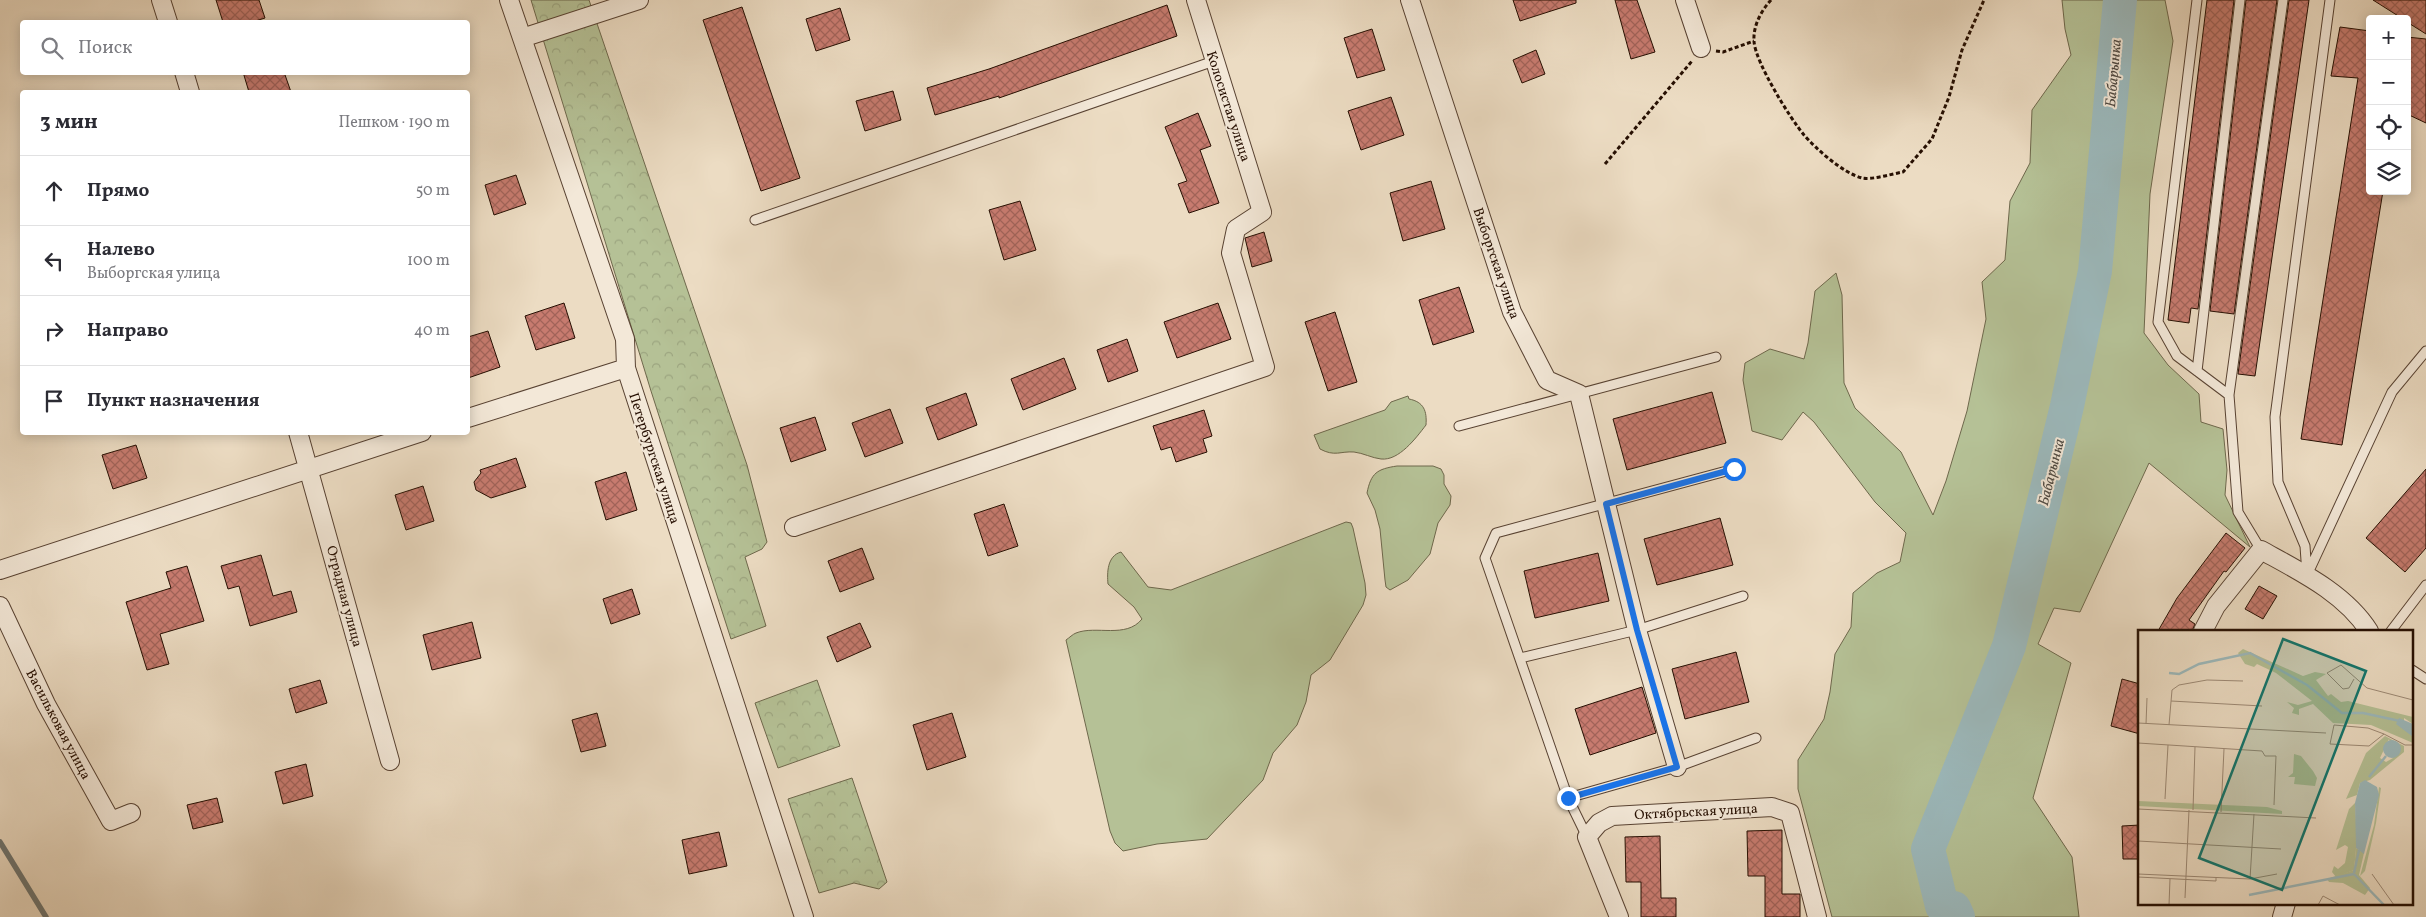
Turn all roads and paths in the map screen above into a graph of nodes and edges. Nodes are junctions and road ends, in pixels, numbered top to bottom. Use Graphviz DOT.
graph roads {
  1 [pos="161,0"];
  2 [pos="509,0"];
  3 [pos="638,0"];
  4 [pos="1196,0"];
  5 [pos="1410,0"];
  6 [pos="1685,0"];
  7 [pos="1771,0"];
  8 [pos="1984,0"];
  9 [pos="2197,0"];
  10 [pos="2240,0"];
  11 [pos="2283,0"];
  12 [pos="2330,0"];
  13 [pos="167,20"];
  14 [pos="522,38"];
  15 [pos="1754,41"];
  16 [pos="1701,48"];
  17 [pos="1214,60"];
  18 [pos="185,75"];
  19 [pos="189,90"];
  20 [pos="1605,164"];
  21 [pos="755,220"];
  22 [pos="2426,351"];
  23 [pos="1716,357"];
  24 [pos="626,368"];
  25 [pos="2196,371"];
  26 [pos="1579,394"];
  27 [pos="2229,395"];
  28 [pos="470,417"];
  29 [pos="1459,426"];
  30 [pos="299,435"];
  31 [pos="413,435"];
  32 [pos="310,468"];
  33 [pos="1734,469"];
  34 [pos="1606,504"];
  35 [pos="794,528"];
  36 [pos="2261,550"];
  37 [pos="0,570"];
  38 [pos="2307,576"];
  39 [pos="2424,590"];
  40 [pos="1742,596"];
  41 [pos="0,606"];
  42 [pos="1637,630"];
  43 [pos="2204,630"];
  44 [pos="2368,630"];
  45 [pos="2393,630"];
  46 [pos="1520,658"];
  47 [pos="2414,671"];
  48 [pos="2426,679"];
  49 [pos="1756,738"];
  50 [pos="390,761"];
  51 [pos="1677,767"];
  52 [pos="1568,798"];
  53 [pos="131,813"];
  54 [pos="1587,837"];
  55 [pos="2286,904"];
  56 [pos="804,917"];
  57 [pos="1619,917"];
  58 [pos="1817,917"];
  59 [pos="2282,917"];
  1 -- 13 [label="street"];
  2 -- 14 [label="street, Петербургская улица"];
  3 -- 14 [label="street"];
  4 -- 17 [label="street, Колосистая улица"];
  5 -- 26 [label="street, Выборгская улица"];
  6 -- 16 [label="street"];
  7 -- 15 [label="path"];
  8 -- 15 [label="path"];
  9 -- 25 [label="lane"];
  10 -- 25 [label="lane"];
  11 -- 27 [label="lane"];
  12 -- 38 [label="lane"];
  14 -- 24 [label="street, Петербургская улица"];
  15 -- 16 [label="path"];
  16 -- 20 [label="path"];
  17 -- 21 [label="lane"];
  17 -- 35 [label="street, Колосистая улица"];
  18 -- 19 [label="street"];
  22 -- 38 [label="lane"];
  23 -- 26 [label="lane"];
  24 -- 28 [label="street"];
  24 -- 56 [label="street, Петербургская улица"];
  25 -- 27 [label="lane"];
  26 -- 29 [label="lane"];
  26 -- 34 [label="street"];
  27 -- 36 [label="lane"];
  30 -- 32 [label="street, Отрадная улица"];
  31 -- 32 [label="street"];
  32 -- 37 [label="street"];
  32 -- 50 [label="street, Отрадная улица"];
  33 -- 34 [label="lane"];
  34 -- 42 [label="street"];
  34 -- 46 [label="lane"];
  36 -- 38 [label="street"];
  36 -- 43 [label="street"];
  38 -- 44 [label="street"];
  39 -- 45 [label="lane"];
  40 -- 42 [label="lane"];
  41 -- 53 [label="street, Васильковая улица"];
  42 -- 46 [label="lane"];
  42 -- 51 [label="street"];
  46 -- 52 [label="lane"];
  47 -- 48 [label="lane"];
  49 -- 51 [label="lane"];
  51 -- 52 [label="lane"];
  52 -- 54 [label="lane"];
  54 -- 57 [label="street"];
  54 -- 58 [label="street, Октябрьская улица"];
  55 -- 59 [label="street"];
}
